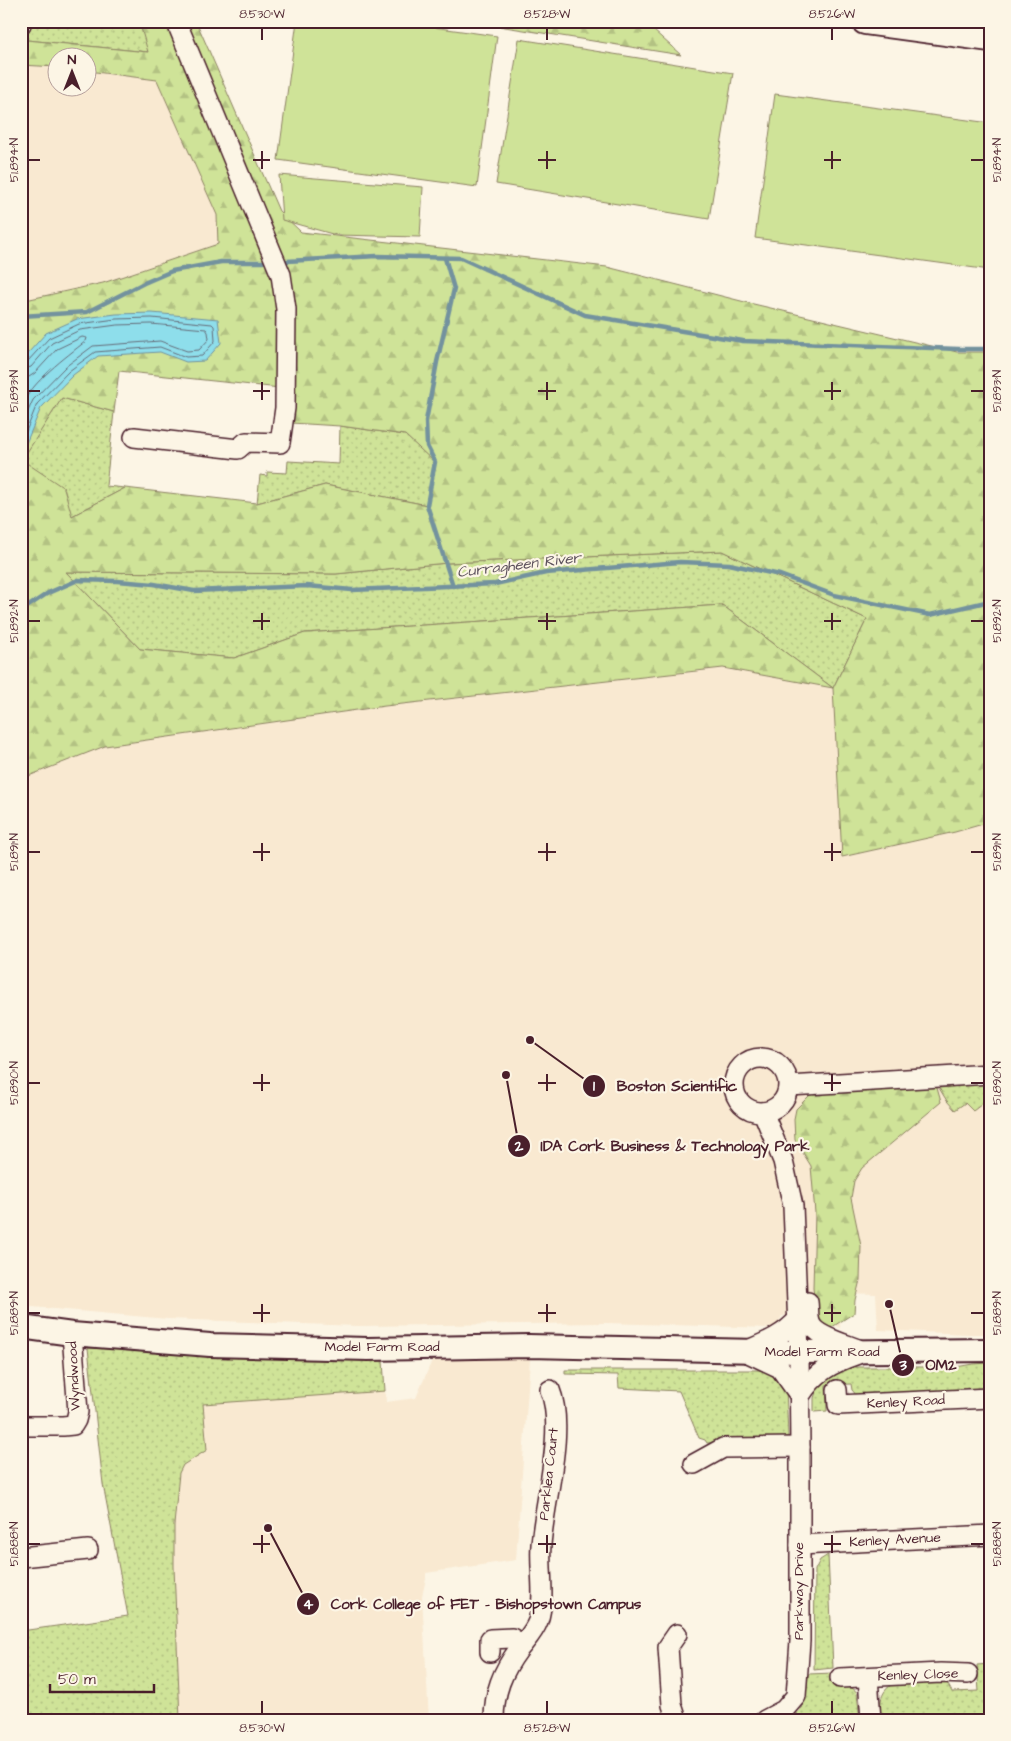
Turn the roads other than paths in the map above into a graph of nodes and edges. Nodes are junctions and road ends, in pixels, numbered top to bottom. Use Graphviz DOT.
graph roads {
  1 [pos="176,21"];
  2 [pos="865,21"];
  3 [pos="990,38"];
  4 [pos="135,431"];
  5 [pos="990,1074"];
  6 [pos="788,1086"];
  7 [pos="763,1112"];
  8 [pos="796,1256"];
  9 [pos="798,1318"];
  10 [pos="21,1327"];
  11 [pos="72,1334"];
  12 [pos="990,1350"];
  13 [pos="744,1352"];
  14 [pos="799,1352"];
  15 [pos="867,1352"];
  16 [pos="550,1390"];
  17 [pos="837,1390"];
  18 [pos="800,1396"];
  19 [pos="990,1398"];
  20 [pos="21,1426"];
  21 [pos="800,1448"];
  22 [pos="694,1464"];
  23 [pos="990,1535"];
  24 [pos="800,1545"];
  25 [pos="88,1550"];
  26 [pos="21,1558"];
  27 [pos="677,1634"];
  28 [pos="522,1645"];
  29 [pos="490,1652"];
  30 [pos="968,1674"];
  31 [pos="868,1677"];
  32 [pos="840,1678"];
  33 [pos="494,1720"];
  34 [pos="677,1720"];
  35 [pos="766,1720"];
  36 [pos="871,1720"];
  1 -- 4 [label="street"];
  2 -- 3 [label="highway"];
  5 -- 6 [label="street"];
  6 -- 7 [label="street"];
  6 -- 7 [label="street"];
  7 -- 8 [label="street, Parkway Drive"];
  8 -- 9 [label="street, Parkway Drive"];
  8 -- 15 [label="street"];
  9 -- 13 [label="street"];
  9 -- 14 [label="street, Parkway Drive"];
  10 -- 11 [label="main road, Model Farm Road"];
  11 -- 13 [label="main road, Model Farm Road"];
  11 -- 20 [label="street, Wyndwood"];
  12 -- 15 [label="main road, Model Farm Road"];
  13 -- 14 [label="main road, Model Farm Road"];
  13 -- 18 [label="street, Model Farm Road"];
  14 -- 15 [label="main road, Model Farm Road"];
  14 -- 18 [label="street, Parkway Drive"];
  15 -- 18 [label="street"];
  16 -- 28 [label="street, Parklea Court"];
  17 -- 19 [label="street, Kenley Road"];
  18 -- 21 [label="street, Parkway Drive"];
  21 -- 22 [label="street"];
  21 -- 24 [label="street, Parkway Drive"];
  23 -- 24 [label="street, Kenley Avenue"];
  24 -- 35 [label="street, Parkway Drive"];
  25 -- 26 [label="street"];
  27 -- 34 [label="street"];
  28 -- 29 [label="street"];
  28 -- 33 [label="street, Parklea Court"];
  30 -- 31 [label="street, Kenley Close"];
  31 -- 32 [label="street, Kenley Close"];
  31 -- 36 [label="street, Kenley Close"];
}
